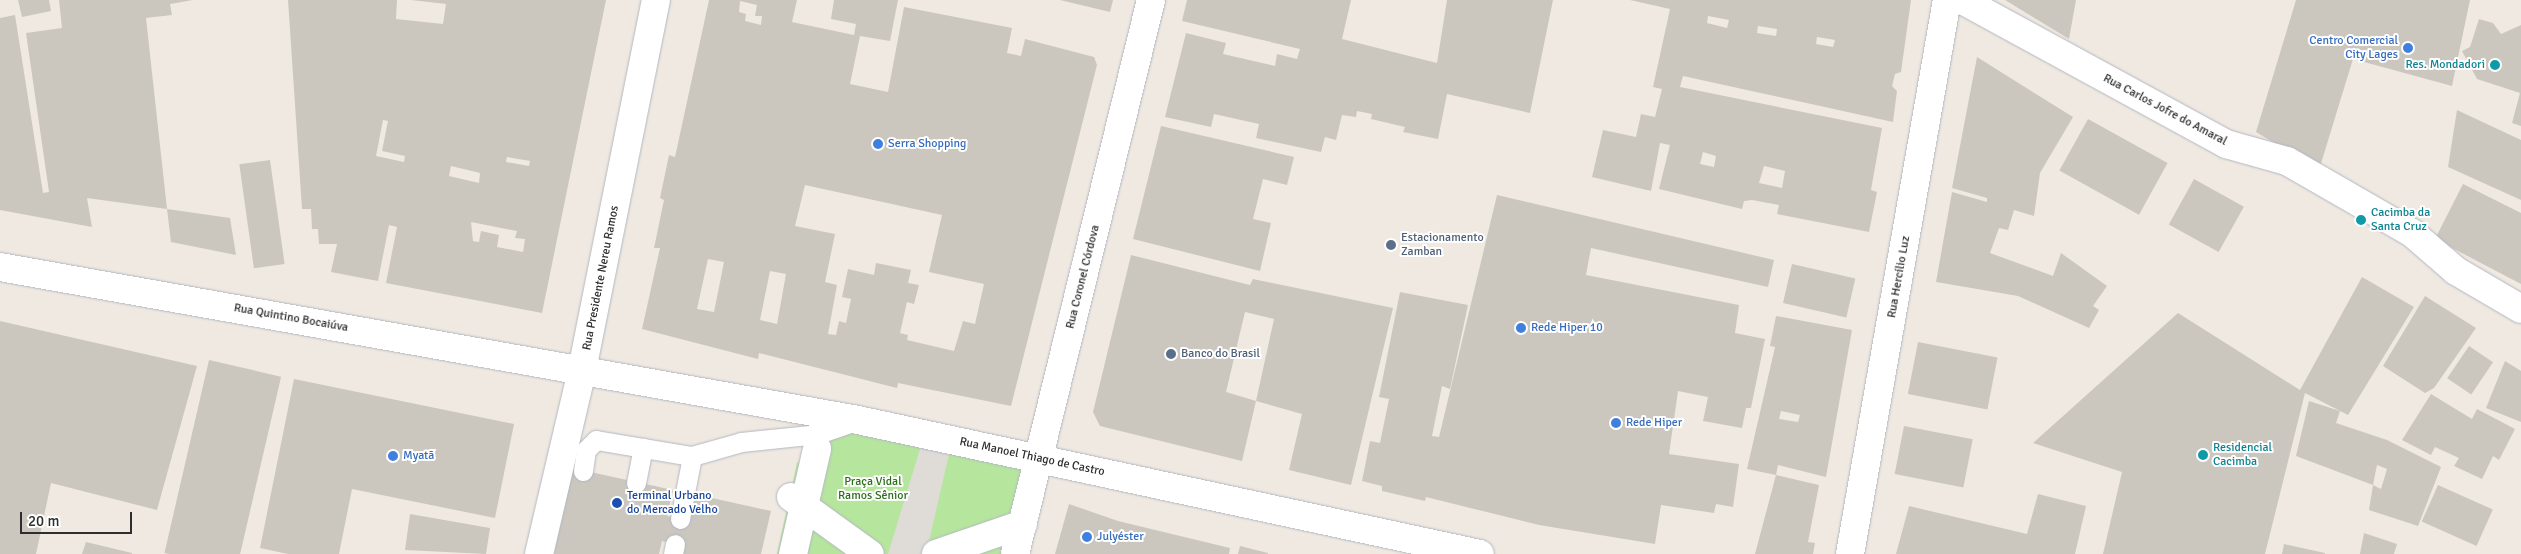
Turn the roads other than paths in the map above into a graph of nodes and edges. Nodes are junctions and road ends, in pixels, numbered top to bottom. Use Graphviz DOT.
graph roads {
  1 [pos="656,0"];
  2 [pos="1151,0"];
  3 [pos="1947,0"];
  4 [pos="1962,0"];
  5 [pos="0,266"];
  6 [pos="2521,309"];
  7 [pos="582,370"];
  8 [pos="858,420"];
  9 [pos="643,448"];
  10 [pos="817,449"];
  11 [pos="692,456"];
  12 [pos="1038,457"];
  13 [pos="583,472"];
  14 [pos="636,483"];
  15 [pos="797,501"];
  16 [pos="680,519"];
  17 [pos="1023,524"];
  18 [pos="539,554"];
  19 [pos="793,554"];
  20 [pos="870,554"];
  21 [pos="936,554"];
  22 [pos="1015,554"];
  23 [pos="1480,554"];
  24 [pos="1850,554"];
  1 -- 7 [label="street, Rua Presidente Nereu Ramos"];
  2 -- 12 [label="street, Rua Coronel Córdova"];
  3 -- 24 [label="street, Rua Hercílio Luz"];
  4 -- 6 [label="street, Rua Carlos Jofre do Amaral"];
  5 -- 7 [label="street, Rua Quintino Bocaiúva"];
  7 -- 8 [label="street, Rua Manoel Thiago de Castro"];
  7 -- 18 [label="street, Rua Presidente Nereu Ramos"];
  8 -- 11 [label="lane"];
  8 -- 12 [label="street, Rua Manoel Thiago de Castro"];
  9 -- 11 [label="lane"];
  9 -- 13 [label="lane"];
  9 -- 14 [label="lane"];
  10 -- 15 [label="street"];
  11 -- 16 [label="lane"];
  12 -- 17 [label="street, Rua Coronel Córdova"];
  12 -- 23 [label="street, Rua Manoel Thiago de Castro"];
  15 -- 19 [label="street"];
  15 -- 20 [label="street"];
  17 -- 21 [label="street"];
  17 -- 22 [label="street, Rua Coronel Córdova"];
}
